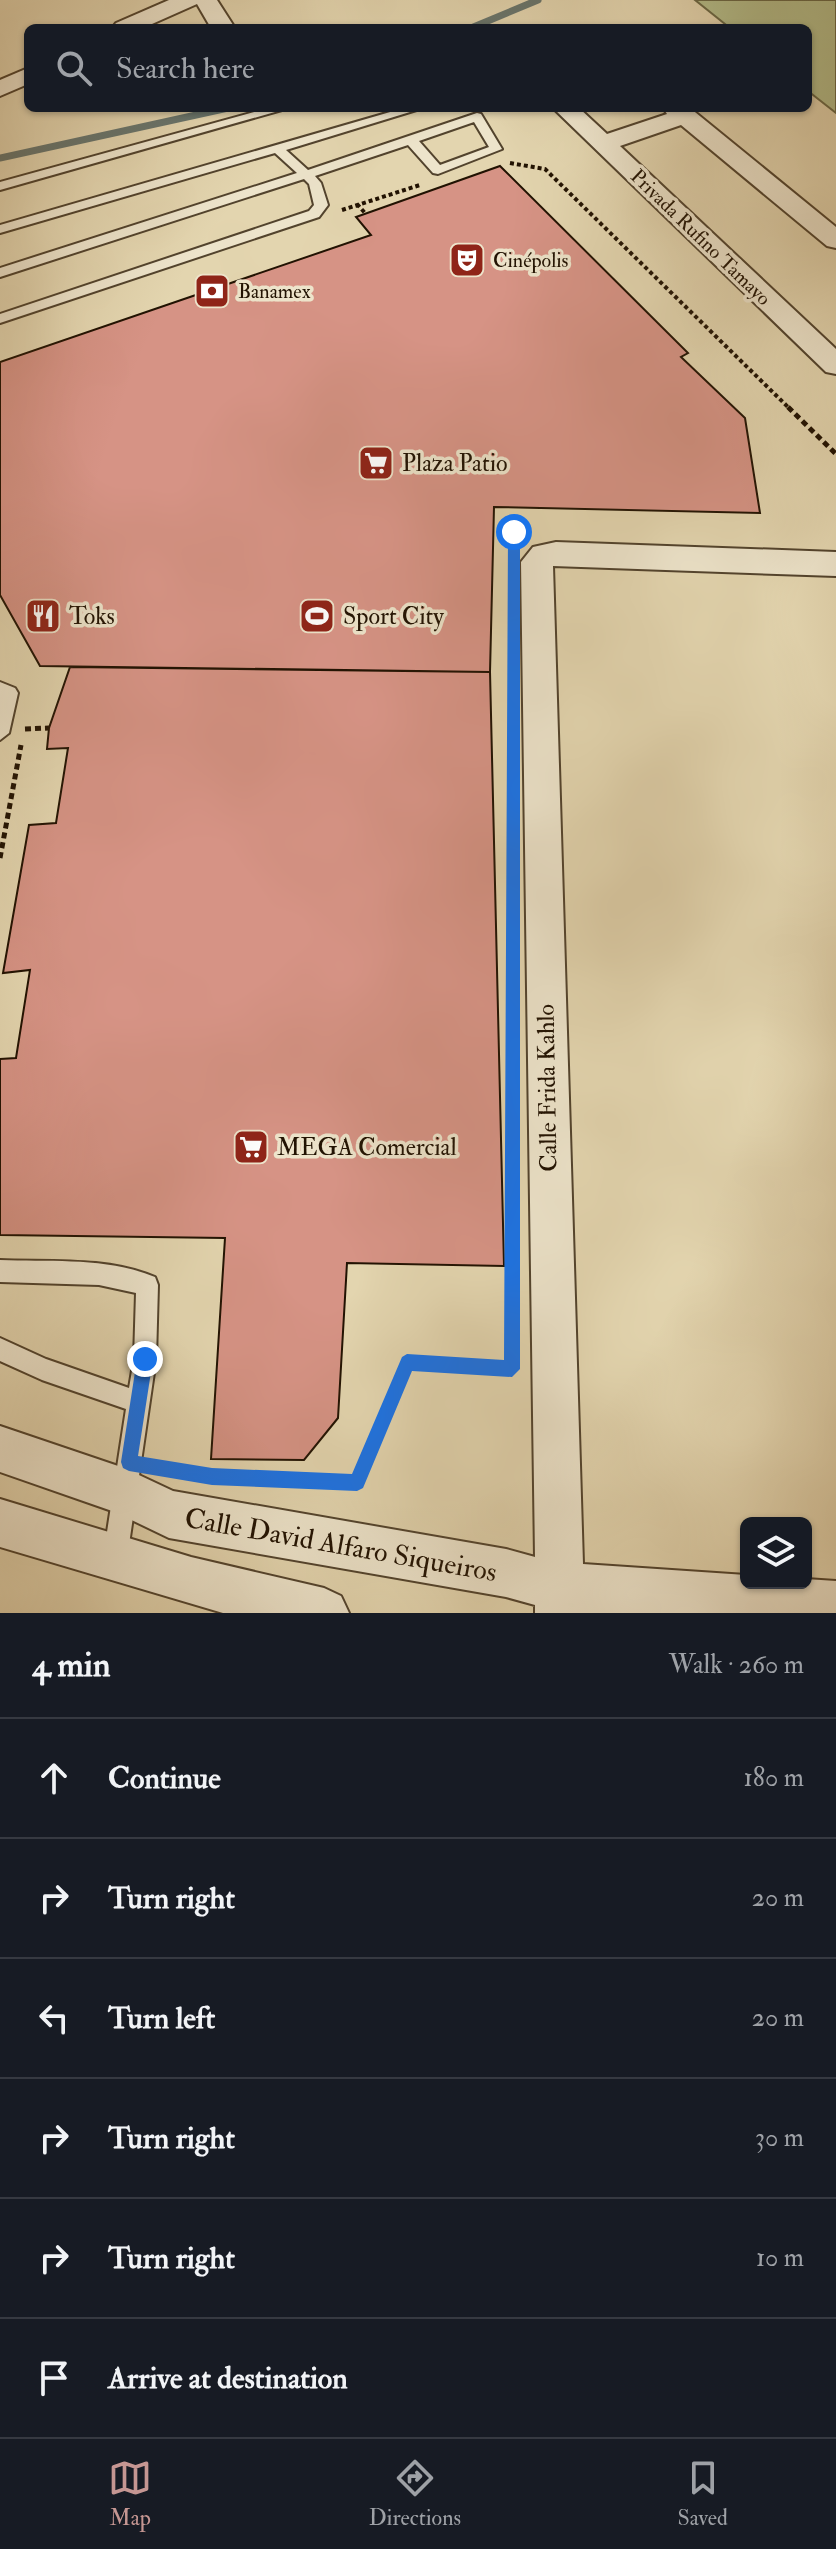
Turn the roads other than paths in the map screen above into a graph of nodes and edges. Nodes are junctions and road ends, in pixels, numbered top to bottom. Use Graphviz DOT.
graph roads {
  1 [pos="188,0"];
  2 [pos="206,0"];
  3 [pos="133,24"];
  4 [pos="221,24"];
  5 [pos="268,112"];
  6 [pos="404,112"];
  7 [pos="569,112"];
  8 [pos="679,112"];
  9 [pos="474,113"];
  10 [pos="411,140"];
  11 [pos="603,144"];
  12 [pos="279,150"];
  13 [pos="308,176"];
  14 [pos="0,186"];
  15 [pos="0,229"];
  16 [pos="836,240"];
  17 [pos="0,273"];
  18 [pos="0,319"];
  19 [pos="836,365"];
  20 [pos="835,572"];
  21 [pos="0,689"];
  22 [pos="0,733"];
  23 [pos="0,1271"];
  24 [pos="0,1349"];
  25 [pos="138,1402"];
  26 [pos="0,1449"];
  27 [pos="127,1477"];
  28 [pos="0,1523"];
  29 [pos="115,1558"];
  30 [pos="559,1600"];
  31 [pos="836,1606"];
  32 [pos="324,1613"];
  1 -- 3 [label="street"];
  2 -- 4 [label="street"];
  5 -- 14 [label="lane"];
  6 -- 12 [label="lane"];
  7 -- 11 [label="street, Privada Rufino Tamayo"];
  8 -- 11 [label="street"];
  8 -- 16 [label="street"];
  9 -- 10 [label="lane"];
  9 -- 10 [label="lane"];
  10 -- 13 [label="lane"];
  11 -- 19 [label="street, Privada Rufino Tamayo"];
  12 -- 13 [label="lane"];
  12 -- 15 [label="lane"];
  13 -- 17 [label="lane"];
  13 -- 18 [label="lane"];
  20 -- 30 [label="street, Calle Frida Kahlo"];
  21 -- 22 [label="lane"];
  23 -- 25 [label="lane"];
  24 -- 25 [label="lane"];
  25 -- 27 [label="lane"];
  26 -- 27 [label="street, Calle David Alfaro Siqueiros"];
  27 -- 29 [label="lane"];
  27 -- 30 [label="street, Calle David Alfaro Siqueiros"];
  28 -- 29 [label="street"];
  29 -- 32 [label="street"];
  30 -- 31 [label="street, Calle David Alfaro Siqueiros"];
}
